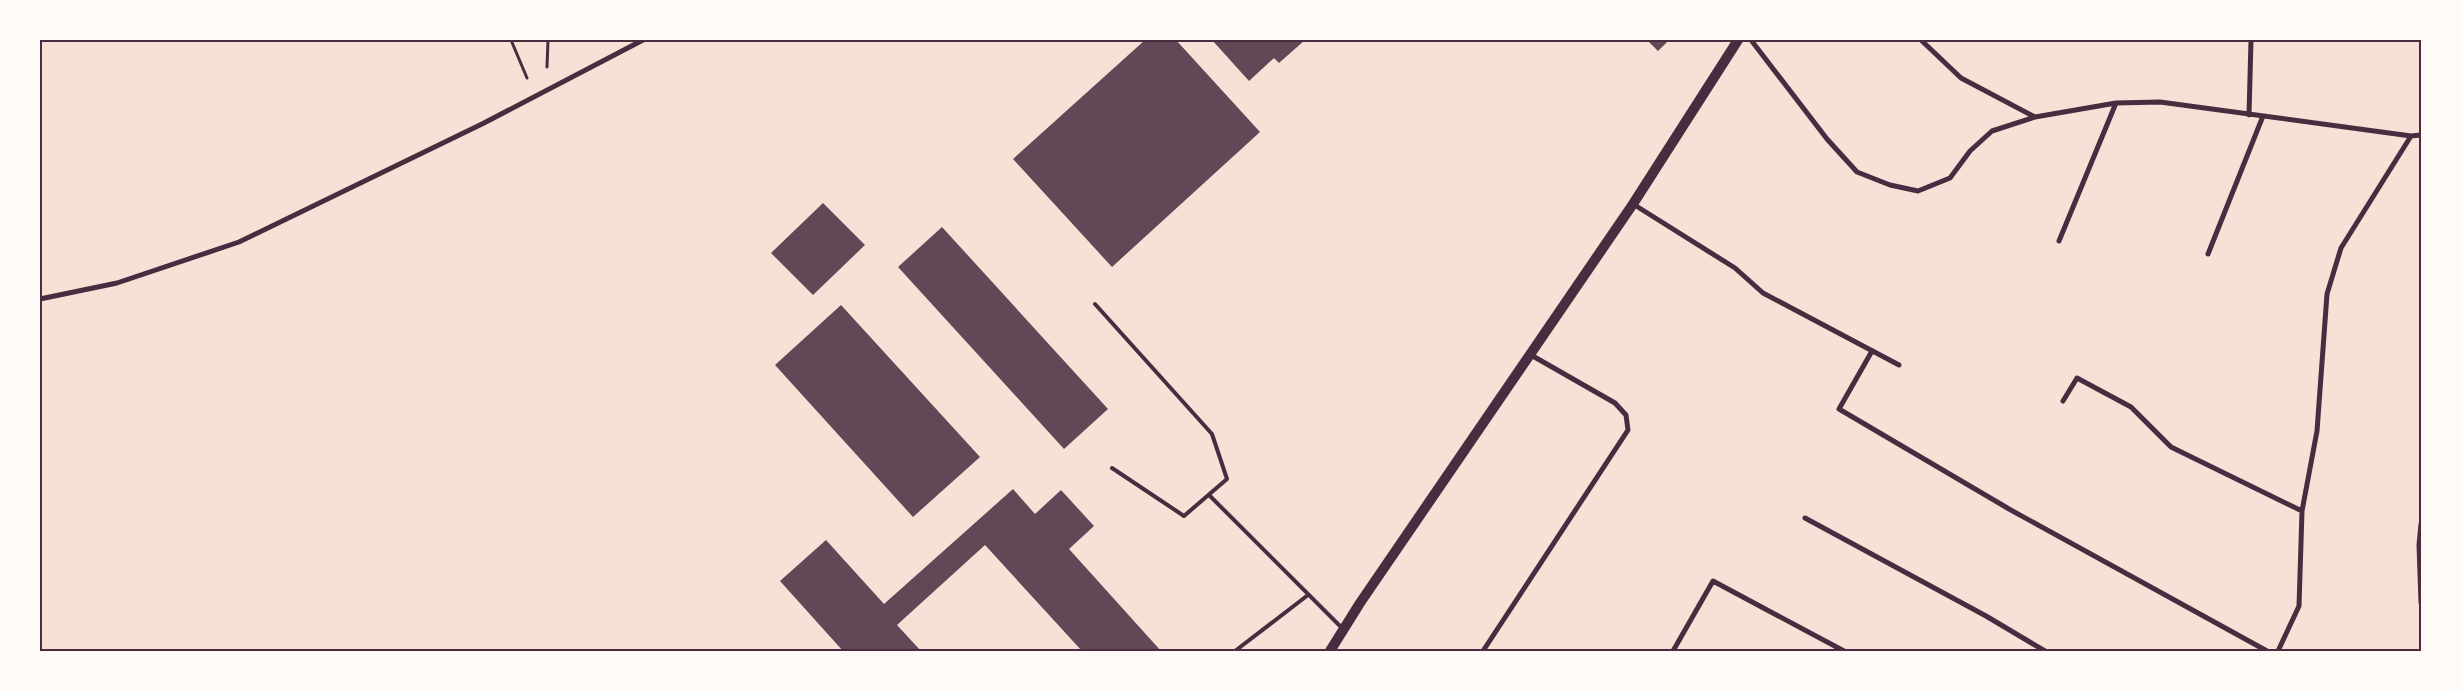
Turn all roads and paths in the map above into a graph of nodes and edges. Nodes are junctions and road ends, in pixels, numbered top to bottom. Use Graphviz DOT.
graph roads {
  1 [pos="511,40"];
  2 [pos="644,40"];
  3 [pos="1751,40"];
  4 [pos="1921,40"];
  5 [pos="2251,40"];
  6 [pos="1735,41"];
  7 [pos="535,97"];
  8 [pos="2116,103"];
  9 [pos="2249,114"];
  10 [pos="2263,116"];
  11 [pos="2035,118"];
  12 [pos="2421,134"];
  13 [pos="2412,136"];
  14 [pos="1633,204"];
  15 [pos="2058,241"];
  16 [pos="2208,254"];
  17 [pos="40,299"];
  18 [pos="1095,304"];
  19 [pos="1872,351"];
  20 [pos="1531,354"];
  21 [pos="1899,365"];
  22 [pos="2063,401"];
  23 [pos="1112,468"];
  24 [pos="1209,494"];
  25 [pos="2302,511"];
  26 [pos="1804,518"];
  27 [pos="2421,524"];
  28 [pos="2420,545"];
  29 [pos="1308,594"];
  30 [pos="2421,603"];
  31 [pos="1343,630"];
  32 [pos="1235,651"];
  33 [pos="1330,651"];
  34 [pos="1482,651"];
  35 [pos="1673,651"];
  36 [pos="1844,651"];
  37 [pos="2045,651"];
  38 [pos="2267,651"];
  39 [pos="2278,651"];
  1 -- 7 [label="path"];
  2 -- 7 [label="street"];
  3 -- 11 [label="street"];
  4 -- 11 [label="street"];
  5 -- 9 [label="street"];
  6 -- 14 [label="main road"];
  7 -- 17 [label="street"];
  8 -- 9 [label="street"];
  8 -- 11 [label="street"];
  8 -- 15 [label="street"];
  9 -- 10 [label="street"];
  10 -- 13 [label="street"];
  10 -- 16 [label="street"];
  12 -- 13 [label="street"];
  13 -- 25 [label="street"];
  14 -- 19 [label="street"];
  14 -- 20 [label="main road"];
  18 -- 24 [label="lane"];
  19 -- 21 [label="street"];
  19 -- 38 [label="street"];
  20 -- 31 [label="main road"];
  20 -- 34 [label="street"];
  22 -- 25 [label="street"];
  23 -- 24 [label="lane"];
  24 -- 29 [label="lane"];
  25 -- 39 [label="street"];
  26 -- 37 [label="street"];
  27 -- 28 [label="street"];
  28 -- 30 [label="street"];
  29 -- 31 [label="lane"];
  29 -- 32 [label="lane"];
  31 -- 33 [label="main road"];
  35 -- 36 [label="street"];
}
